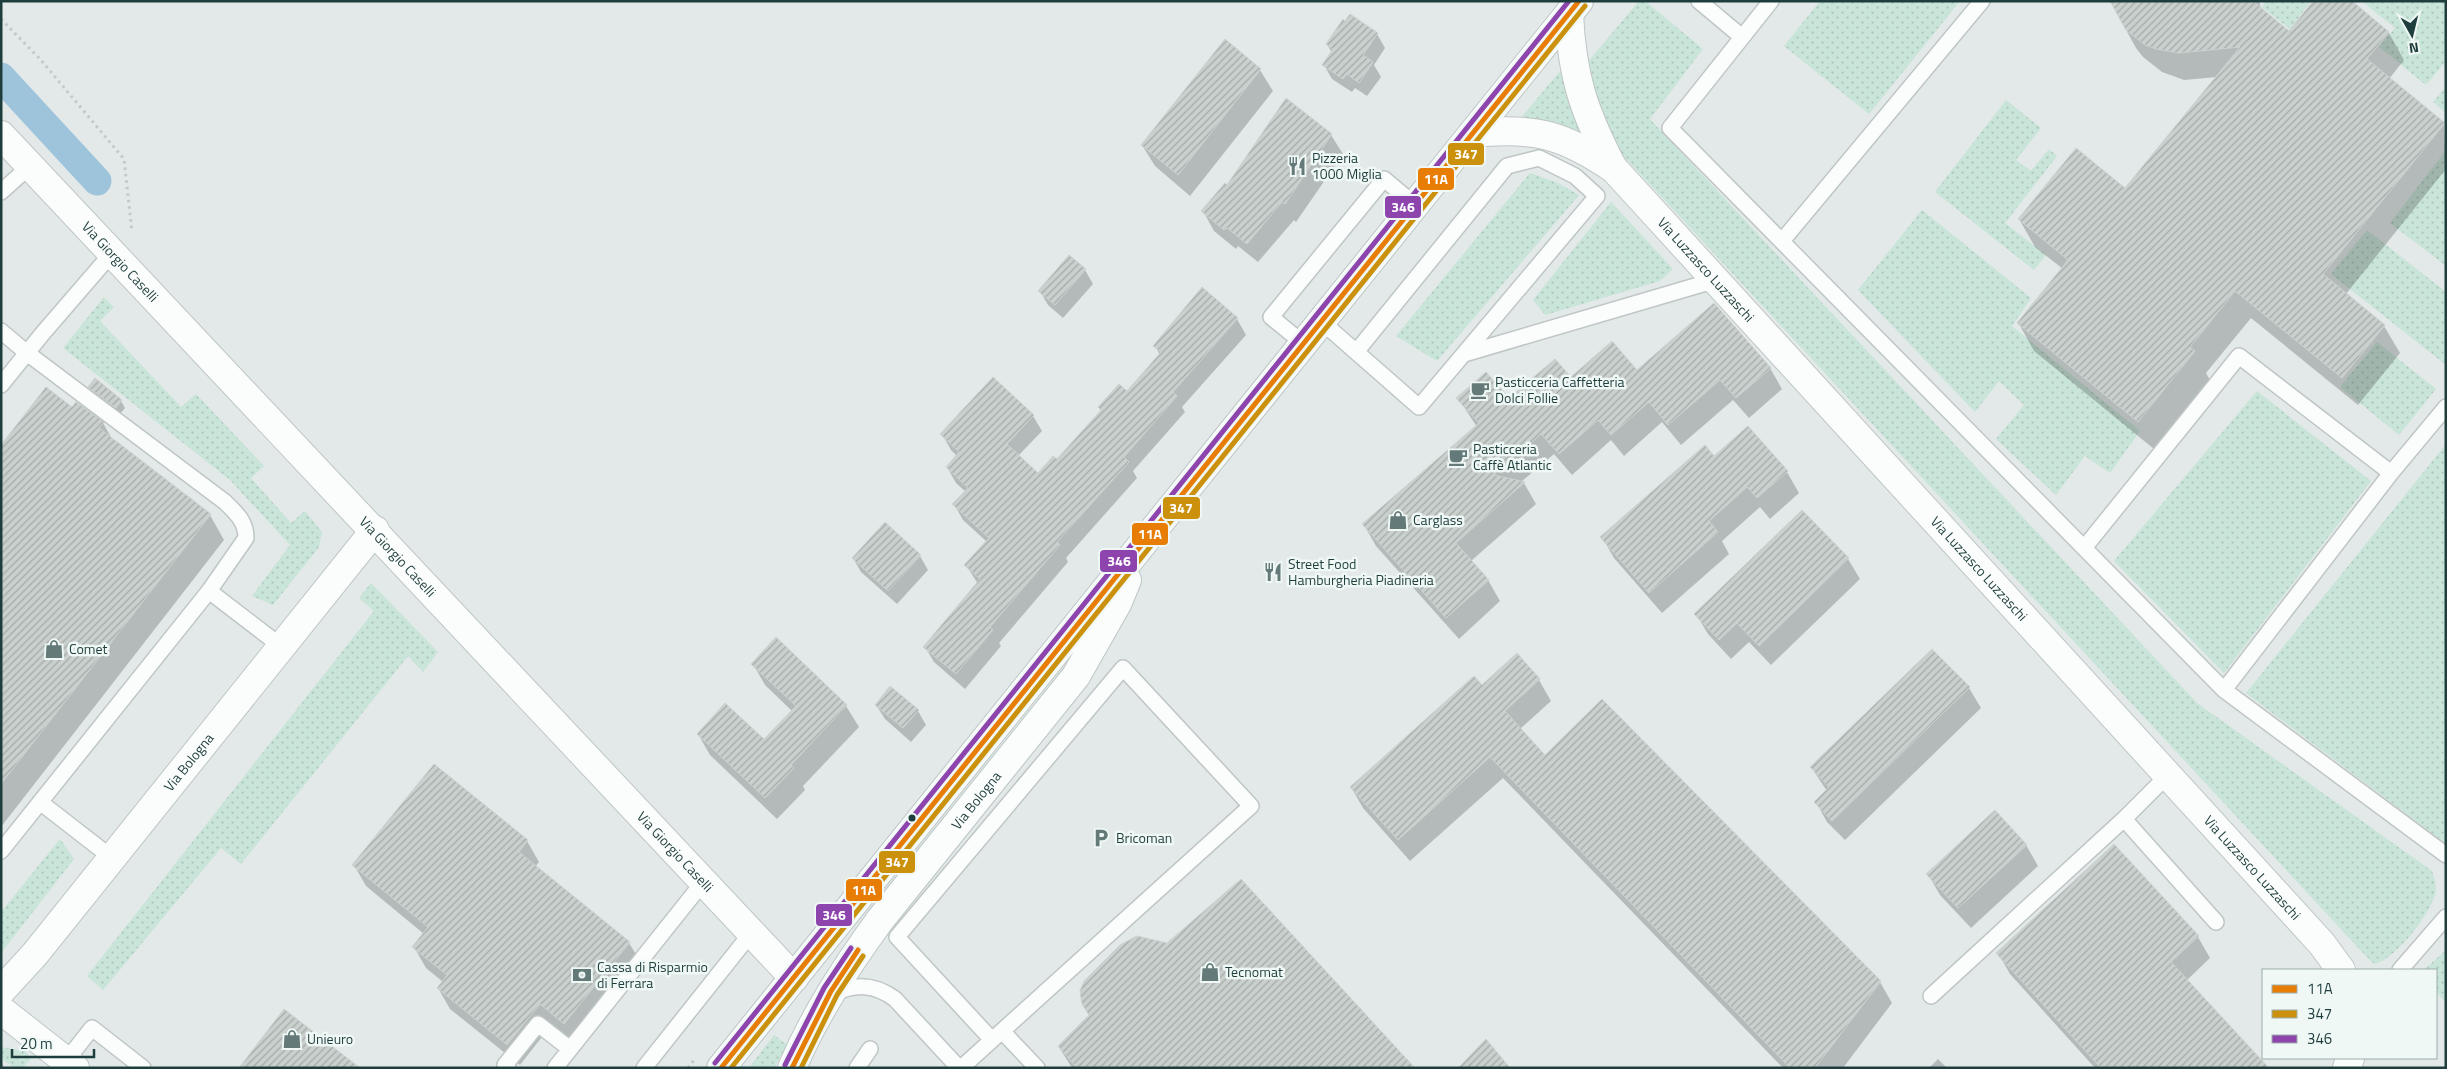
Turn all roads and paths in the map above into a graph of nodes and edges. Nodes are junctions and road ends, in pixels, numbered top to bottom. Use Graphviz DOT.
graph roads {
  1 [pos="1699,1"];
  2 [pos="1771,1"];
  3 [pos="1982,1"];
  4 [pos="1574,8"];
  5 [pos="1,18"];
  6 [pos="1742,37"];
  7 [pos="1473,133"];
  8 [pos="1,135"];
  9 [pos="30,166"];
  10 [pos="1614,169"];
  11 [pos="1,192"];
  12 [pos="1415,205"];
  13 [pos="1782,241"];
  14 [pos="122,245"];
  15 [pos="1716,280"];
  16 [pos="1322,322"];
  17 [pos="1,331"];
  18 [pos="1304,344"];
  19 [pos="1356,352"];
  20 [pos="27,354"];
  21 [pos="1464,354"];
  22 [pos="1,386"];
  23 [pos="2446,407"];
  24 [pos="2391,473"];
  25 [pos="375,530"];
  26 [pos="1141,546"];
  27 [pos="2084,548"];
  28 [pos="209,591"];
  29 [pos="282,646"];
  30 [pos="2224,690"];
  31 [pos="2168,775"];
  32 [pos="40,802"];
  33 [pos="2124,819"];
  34 [pos="1,851"];
  35 [pos="2446,855"];
  36 [pos="112,858"];
  37 [pos="704,881"];
  38 [pos="2446,917"];
  39 [pos="2216,922"];
  40 [pos="752,932"];
  41 [pos="2340,969"];
  42 [pos="2401,969"];
  43 [pos="794,978"];
  44 [pos="1,991"];
  45 [pos="1931,996"];
  46 [pos="828,997"];
  47 [pos="1,1010"];
  48 [pos="997,1036"];
  49 [pos="870,1048"];
  50 [pos="570,1049"];
  51 [pos="797,1058"];
  52 [pos="71,1064"];
  53 [pos="1,1065"];
  54 [pos="1031,1066"];
  55 [pos="4,1068"];
  56 [pos="142,1068"];
  57 [pos="508,1068"];
  58 [pos="555,1068"];
  59 [pos="644,1068"];
  60 [pos="721,1068"];
  61 [pos="857,1068"];
  62 [pos="960,1068"];
  1 -- 6 [label="lane"];
  2 -- 6 [label="lane"];
  3 -- 13 [label="lane"];
  4 -- 7 [label="street, Via Bologna"];
  4 -- 10 [label="street, Via Luzzasco Luzzaschi"];
  5 -- 14 [label="path"];
  6 -- 13 [label="lane"];
  7 -- 10 [label="street, Via Luzzasco Luzzaschi"];
  7 -- 12 [label="street, Via Bologna"];
  8 -- 9 [label="street, Via Giorgio Caselli"];
  9 -- 11 [label="lane"];
  9 -- 14 [label="street, Via Giorgio Caselli"];
  10 -- 15 [label="street, Via Luzzasco Luzzaschi"];
  12 -- 16 [label="street, Via Bologna"];
  12 -- 18 [label="lane"];
  13 -- 27 [label="lane"];
  14 -- 20 [label="lane"];
  14 -- 25 [label="street, Via Giorgio Caselli"];
  15 -- 21 [label="lane"];
  15 -- 31 [label="street, Via Luzzasco Luzzaschi"];
  16 -- 18 [label="street, Via Bologna"];
  16 -- 19 [label="lane"];
  17 -- 20 [label="lane"];
  18 -- 26 [label="street, Via Bologna"];
  19 -- 21 [label="lane"];
  19 -- 21 [label="lane"];
  20 -- 22 [label="lane"];
  20 -- 28 [label="lane"];
  23 -- 24 [label="lane"];
  24 -- 27 [label="lane"];
  24 -- 30 [label="lane"];
  25 -- 29 [label="street, Via Bologna"];
  25 -- 37 [label="street, Via Giorgio Caselli"];
  26 -- 43 [label="street, Via Bologna"];
  26 -- 46 [label="street, Via Bologna"];
  27 -- 30 [label="lane"];
  28 -- 29 [label="lane"];
  28 -- 32 [label="lane"];
  29 -- 36 [label="street, Via Bologna"];
  30 -- 35 [label="lane"];
  31 -- 33 [label="lane"];
  31 -- 41 [label="street, Via Luzzasco Luzzaschi"];
  32 -- 34 [label="lane"];
  32 -- 36 [label="lane"];
  33 -- 39 [label="lane"];
  33 -- 45 [label="lane"];
  36 -- 44 [label="street, Via Bologna"];
  37 -- 40 [label="street, Via Giorgio Caselli"];
  37 -- 50 [label="lane"];
  38 -- 42 [label="lane"];
  40 -- 43 [label="street, Via Giorgio Caselli"];
  40 -- 59 [label="lane"];
  43 -- 51 [label="street, Via Bologna"];
  43 -- 60 [label="street, Via Bologna"];
  46 -- 51 [label="street, Via Bologna"];
  46 -- 62 [label="lane"];
  47 -- 52 [label="street"];
  48 -- 48 [label="lane"];
  48 -- 54 [label="lane"];
  48 -- 62 [label="lane"];
  49 -- 61 [label="lane"];
  50 -- 57 [label="lane"];
  50 -- 58 [label="lane"];
  52 -- 56 [label="lane"];
  53 -- 55 [label="path"];
}
